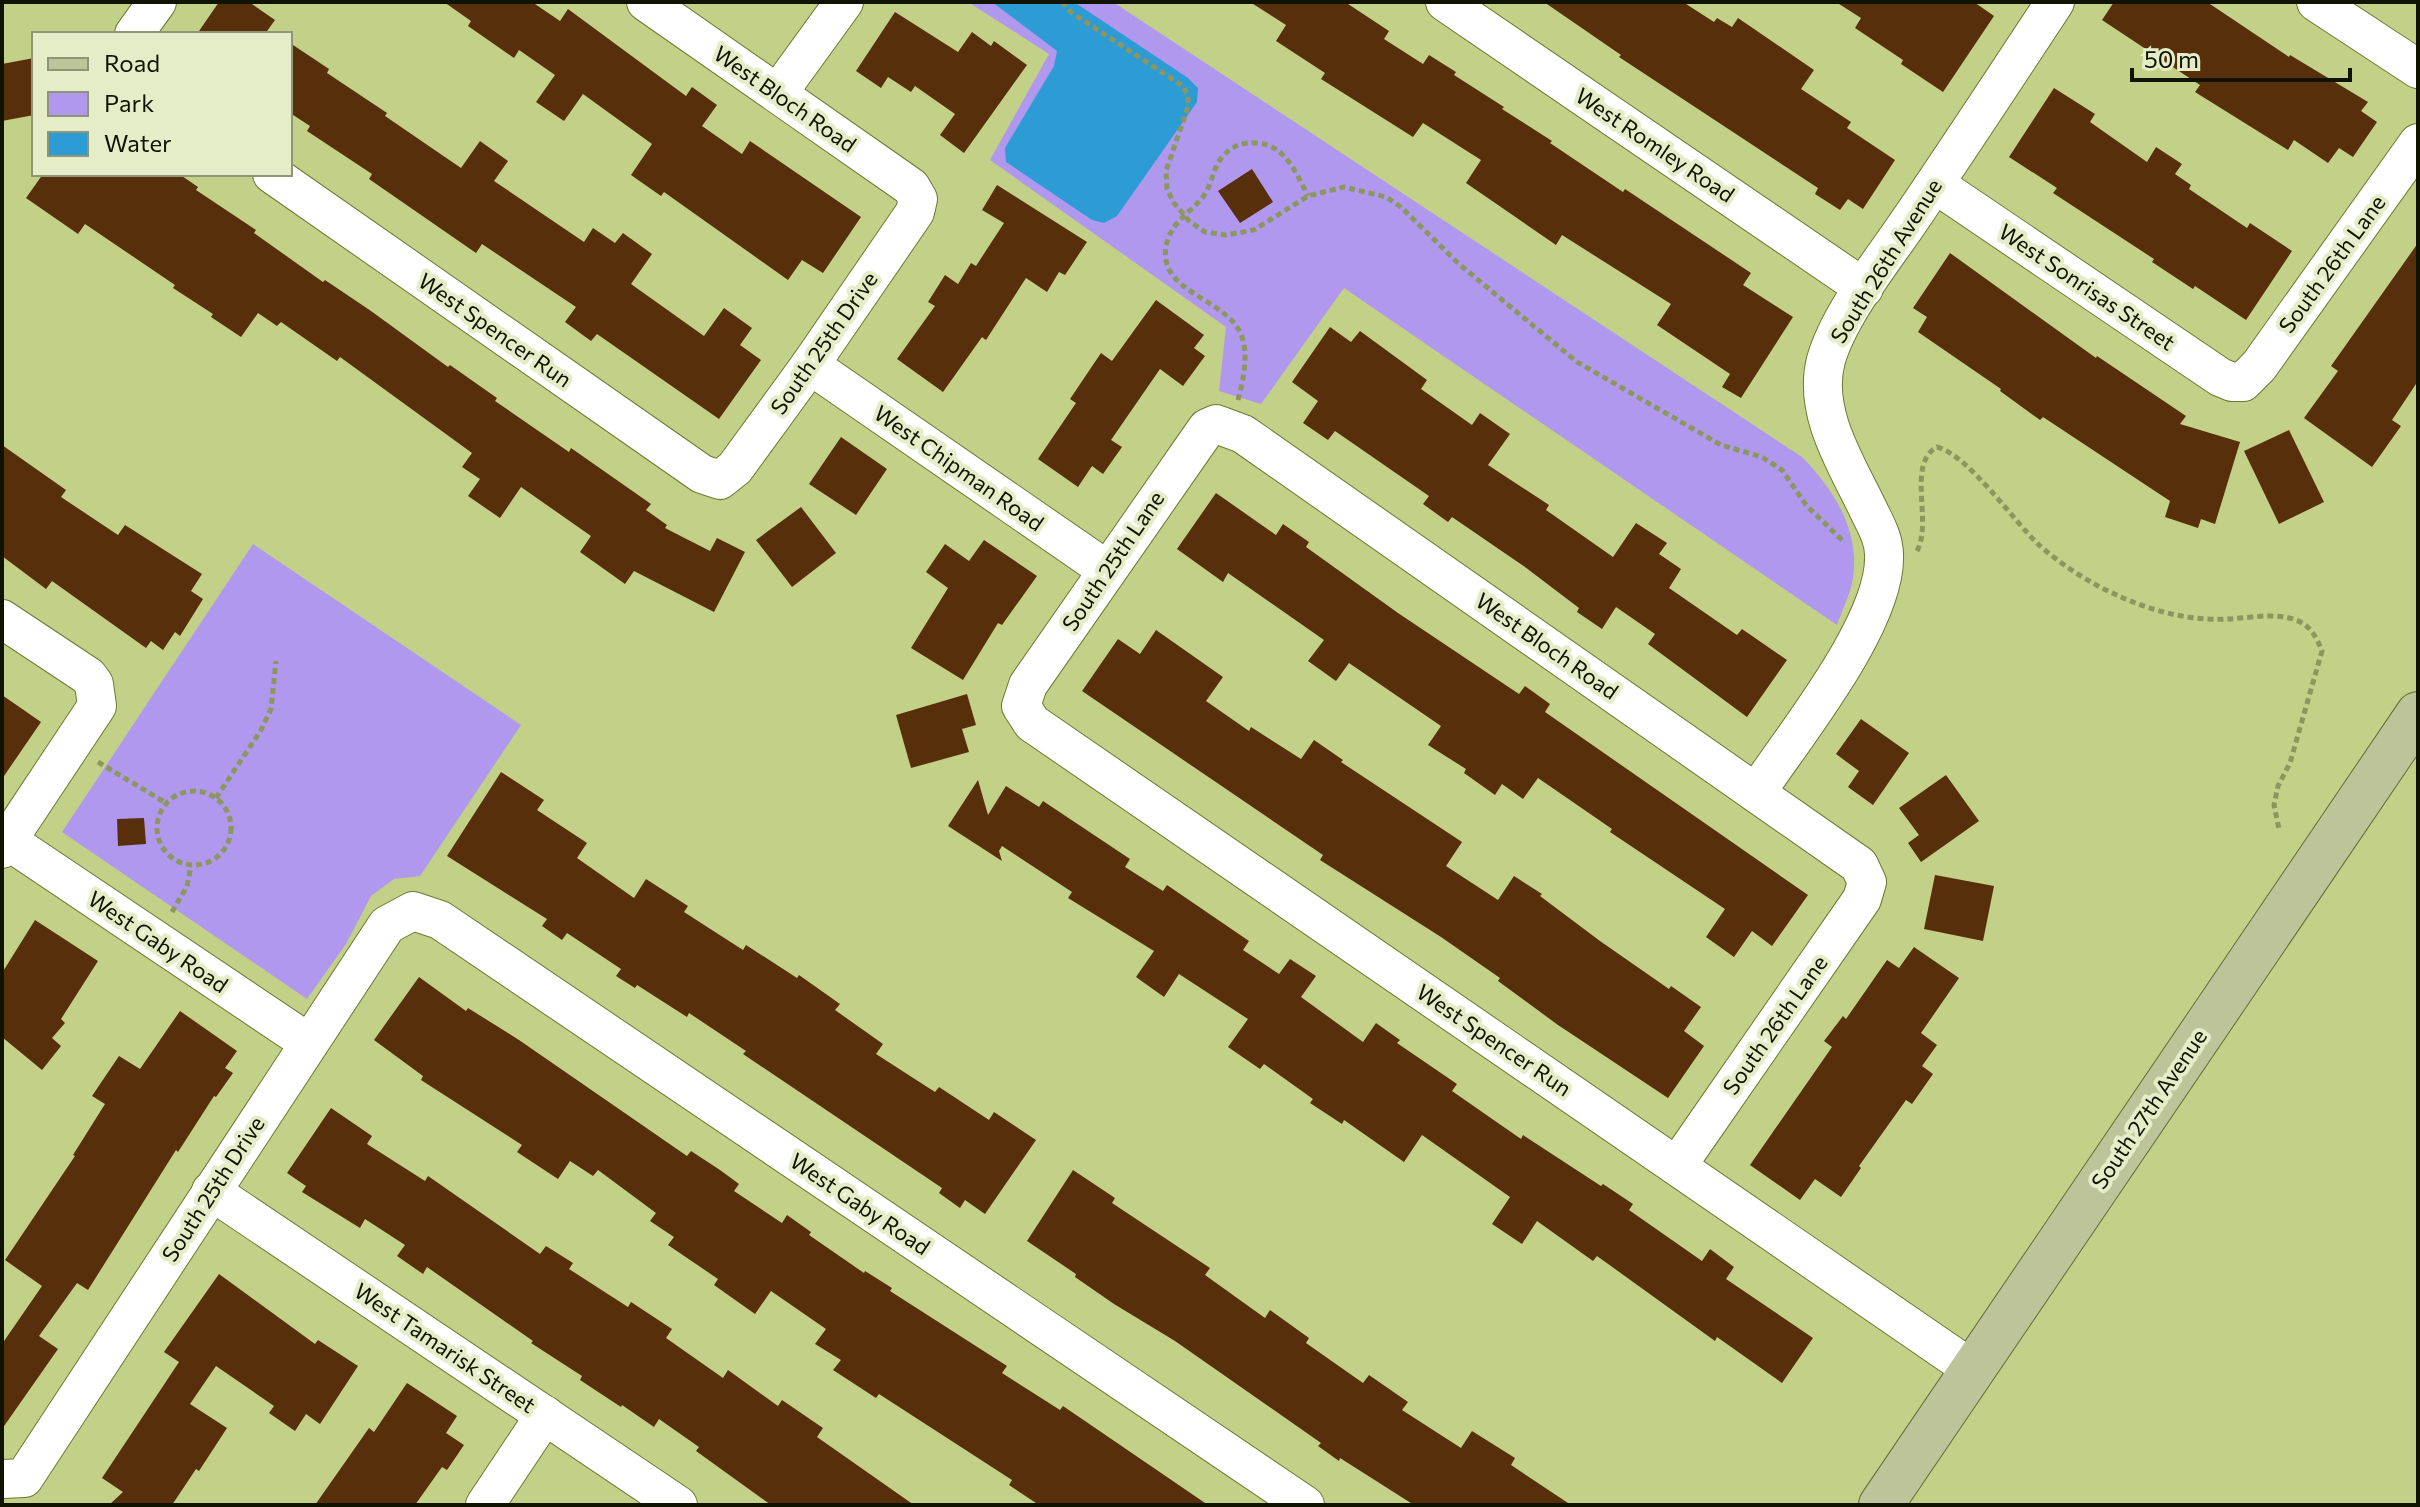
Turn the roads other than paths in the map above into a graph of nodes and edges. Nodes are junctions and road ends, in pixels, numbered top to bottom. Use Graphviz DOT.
graph roads {
  1 [pos="157,2"];
  2 [pos="646,2"];
  3 [pos="844,2"];
  4 [pos="1445,2"];
  5 [pos="2055,2"];
  6 [pos="2316,2"];
  7 [pos="135,32"];
  8 [pos="2418,69"];
  9 [pos="778,93"];
  10 [pos="2418,143"];
  11 [pos="275,176"];
  12 [pos="1935,184"];
  13 [pos="918,199"];
  14 [pos="1864,288"];
  15 [pos="810,365"];
  16 [pos="2243,382"];
  17 [pos="1223,425"];
  18 [pos="720,480"];
  19 [pos="1107,570"];
  20 [pos="2,619"];
  21 [pos="1021,706"];
  22 [pos="2418,714"];
  23 [pos="1756,793"];
  24 [pos="5,844"];
  25 [pos="1867,882"];
  26 [pos="413,911"];
  27 [pos="309,1043"];
  28 [pos="1677,1166"];
  29 [pos="211,1191"];
  30 [pos="1973,1370"];
  31 [pos="545,1415"];
  32 [pos="13,1478"];
  33 [pos="485,1505"];
  34 [pos="678,1505"];
  35 [pos="1305,1505"];
  36 [pos="1881,1505"];
  1 -- 7 [label="street"];
  2 -- 9 [label="street, West Bloch Road"];
  3 -- 9 [label="street"];
  4 -- 14 [label="street, West Romley Road"];
  5 -- 12 [label="street, South 26th Avenue"];
  6 -- 8 [label="street"];
  9 -- 13 [label="street, West Bloch Road"];
  10 -- 16 [label="street, South 26th Lane"];
  11 -- 18 [label="street, West Spencer Run"];
  12 -- 14 [label="street, South 26th Avenue"];
  12 -- 16 [label="street, West Sonrisas Street"];
  13 -- 15 [label="street, South 25th Drive"];
  14 -- 23 [label="street, South 26th Avenue"];
  15 -- 18 [label="street, South 25th Drive"];
  15 -- 19 [label="street, West Chipman Road"];
  17 -- 19 [label="street, South 25th Lane"];
  17 -- 23 [label="street, West Bloch Road"];
  19 -- 21 [label="street, South 25th Lane"];
  20 -- 24 [label="street"];
  21 -- 28 [label="street, West Spencer Run"];
  22 -- 30 [label="main road, South 27th Avenue"];
  23 -- 25 [label="street, West Bloch Road"];
  24 -- 27 [label="street, West Gaby Road"];
  25 -- 28 [label="street, South 26th Lane"];
  26 -- 27 [label="street, South 25th Drive"];
  26 -- 35 [label="street, West Gaby Road"];
  27 -- 29 [label="street, South 25th Drive"];
  28 -- 30 [label="street, West Spencer Run"];
  29 -- 31 [label="street, West Tamarisk Street"];
  29 -- 32 [label="street, South 25th Drive"];
  30 -- 36 [label="main road, South 27th Avenue"];
  31 -- 33 [label="street"];
  31 -- 34 [label="street, West Tamarisk Street"];
}
